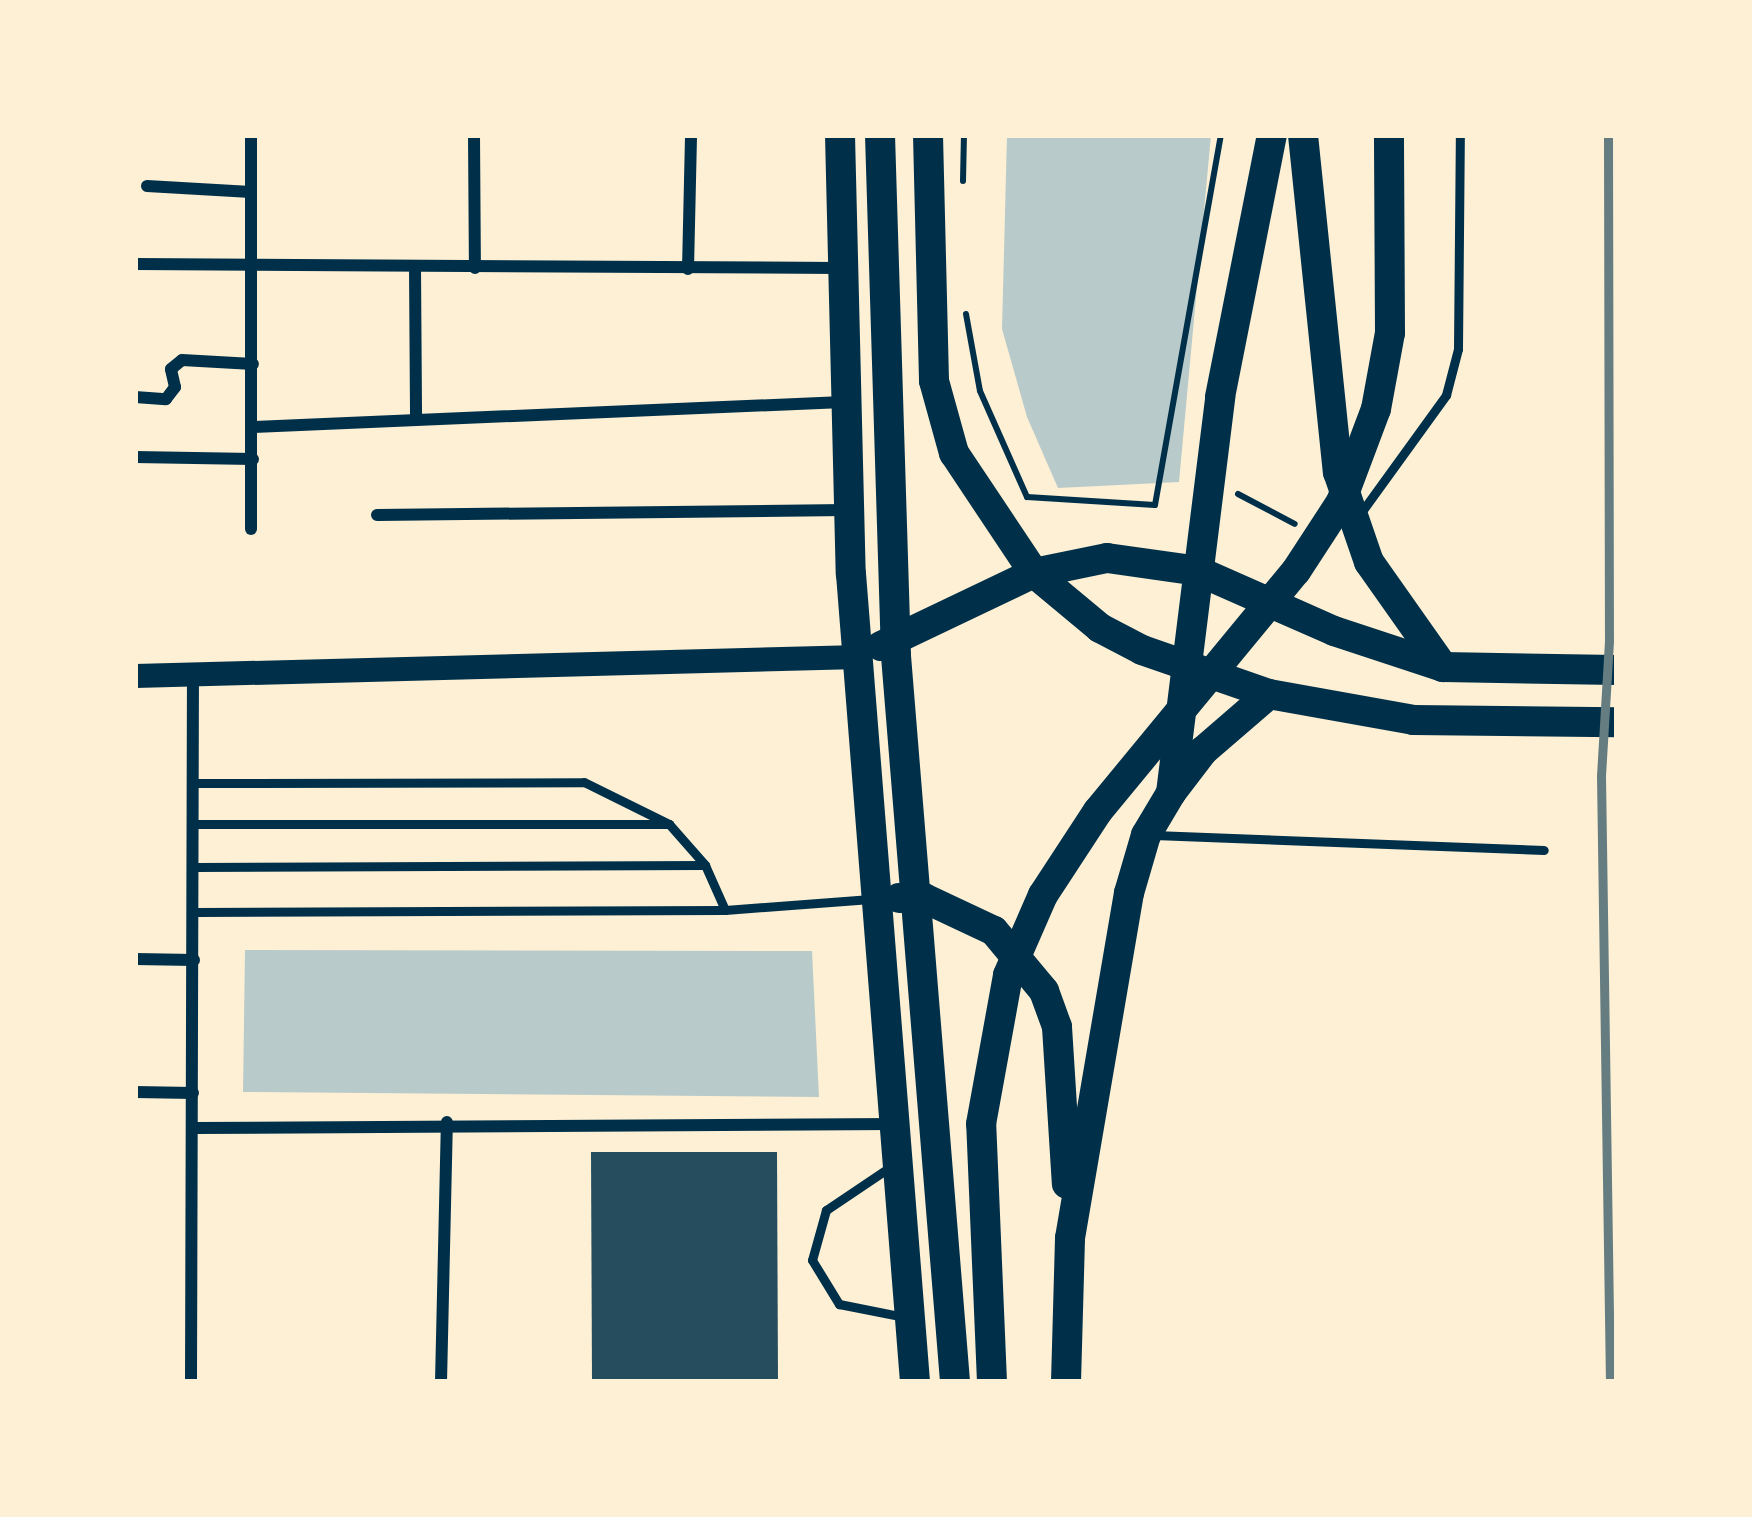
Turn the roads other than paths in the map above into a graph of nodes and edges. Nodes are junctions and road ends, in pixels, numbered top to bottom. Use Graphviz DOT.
graph roads {
  1 [pos="251,135"];
  2 [pos="474,135"];
  3 [pos="691,135"];
  4 [pos="840,135"];
  5 [pos="880,135"];
  6 [pos="928,135"];
  7 [pos="1271,135"];
  8 [pos="1303,135"];
  9 [pos="1389,135"];
  10 [pos="1460,135"];
  11 [pos="147,186"];
  12 [pos="251,192"];
  13 [pos="135,264"];
  14 [pos="252,266"];
  15 [pos="415,267"];
  16 [pos="475,268"];
  17 [pos="841,268"];
  18 [pos="688,269"];
  19 [pos="253,364"];
  20 [pos="135,397"];
  21 [pos="844,402"];
  22 [pos="416,419"];
  23 [pos="253,427"];
  24 [pos="135,457"];
  25 [pos="253,459"];
  26 [pos="847,510"];
  27 [pos="377,515"];
  28 [pos="1353,522"];
  29 [pos="251,529"];
  30 [pos="1198,572"];
  31 [pos="1034,573"];
  32 [pos="860,657"];
  33 [pos="1185,667"];
  34 [pos="1443,667"];
  35 [pos="1617,670"];
  36 [pos="135,676"];
  37 [pos="193,677"];
  38 [pos="1269,694"];
  39 [pos="1617,722"];
  40 [pos="195,783"];
  41 [pos="1171,793"];
  42 [pos="195,824"];
  43 [pos="669,824"];
  44 [pos="1146,835"];
  45 [pos="1544,850"];
  46 [pos="705,865"];
  47 [pos="195,867"];
  48 [pos="876,899"];
  49 [pos="725,910"];
  50 [pos="194,912"];
  51 [pos="135,959"];
  52 [pos="194,960"];
  53 [pos="135,1092"];
  54 [pos="193,1093"];
  55 [pos="447,1122"];
  56 [pos="895,1124"];
  57 [pos="193,1128"];
  58 [pos="898,1162"];
  59 [pos="1070,1238"];
  60 [pos="910,1318"];
  61 [pos="191,1382"];
  62 [pos="441,1382"];
  63 [pos="915,1382"];
  64 [pos="955,1382"];
  65 [pos="992,1382"];
  66 [pos="1066,1382"];
  1 -- 12 [label="street"];
  2 -- 16 [label="street"];
  3 -- 18 [label="street"];
  4 -- 17 [label="main road"];
  5 -- 64 [label="main road"];
  6 -- 31 [label="main road"];
  7 -- 30 [label="main road"];
  8 -- 28 [label="main road"];
  9 -- 65 [label="main road"];
  10 -- 28 [label="lane"];
  11 -- 12 [label="street"];
  12 -- 14 [label="street"];
  13 -- 14 [label="street"];
  14 -- 15 [label="street"];
  14 -- 19 [label="street"];
  15 -- 16 [label="street"];
  15 -- 22 [label="street"];
  16 -- 18 [label="street"];
  17 -- 18 [label="street"];
  17 -- 21 [label="main road"];
  19 -- 20 [label="street"];
  19 -- 23 [label="street"];
  21 -- 22 [label="street"];
  21 -- 26 [label="main road"];
  22 -- 23 [label="street"];
  23 -- 25 [label="street"];
  24 -- 25 [label="street"];
  25 -- 29 [label="street"];
  26 -- 27 [label="street"];
  26 -- 32 [label="main road"];
  28 -- 34 [label="main road"];
  30 -- 31 [label="main road"];
  30 -- 33 [label="main road"];
  30 -- 34 [label="main road"];
  31 -- 32 [label="main road"];
  31 -- 33 [label="main road"];
  32 -- 37 [label="main road"];
  32 -- 48 [label="main road"];
  33 -- 38 [label="main road"];
  33 -- 41 [label="main road"];
  34 -- 35 [label="main road"];
  36 -- 37 [label="main road"];
  37 -- 40 [label="street"];
  38 -- 39 [label="main road"];
  38 -- 41 [label="main road"];
  40 -- 42 [label="street"];
  40 -- 43 [label="lane"];
  41 -- 44 [label="main road"];
  42 -- 43 [label="lane"];
  42 -- 47 [label="street"];
  43 -- 46 [label="lane"];
  44 -- 45 [label="lane"];
  44 -- 59 [label="main road"];
  46 -- 47 [label="lane"];
  46 -- 49 [label="lane"];
  47 -- 50 [label="street"];
  48 -- 49 [label="lane"];
  48 -- 56 [label="main road"];
  48 -- 59 [label="main road"];
  49 -- 50 [label="lane"];
  50 -- 52 [label="street"];
  51 -- 52 [label="street"];
  52 -- 54 [label="street"];
  53 -- 54 [label="street"];
  54 -- 57 [label="street"];
  55 -- 56 [label="street"];
  55 -- 57 [label="street"];
  55 -- 62 [label="street"];
  56 -- 58 [label="main road"];
  57 -- 61 [label="street"];
  58 -- 60 [label="main road"];
  58 -- 60 [label="lane"];
  59 -- 66 [label="main road"];
  60 -- 63 [label="main road"];
}
